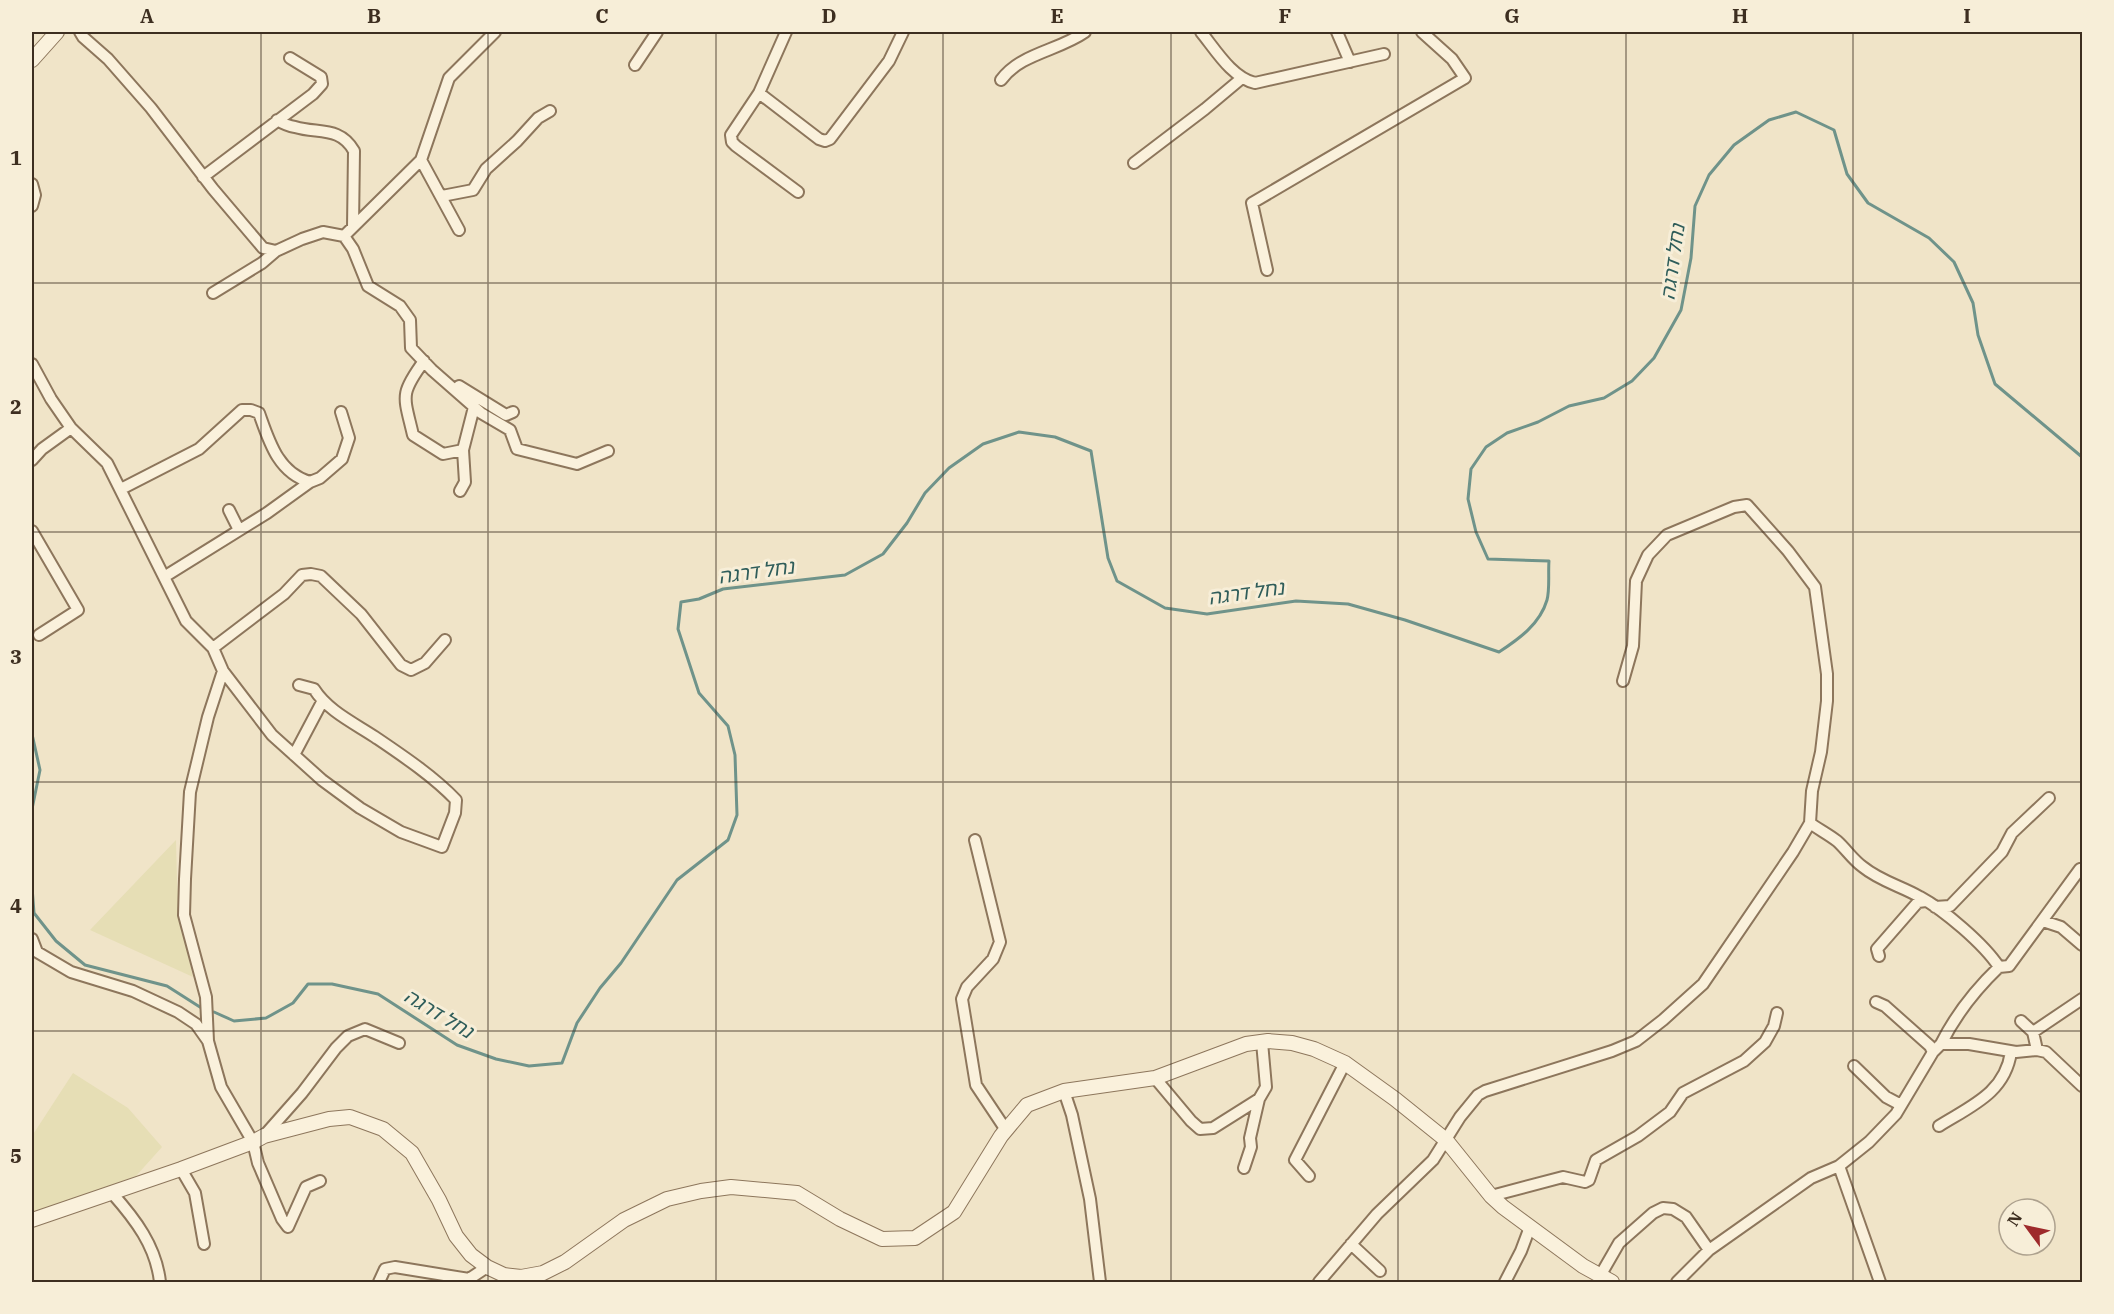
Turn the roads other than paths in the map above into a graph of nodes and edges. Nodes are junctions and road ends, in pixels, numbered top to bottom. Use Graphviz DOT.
graph roads {
  1 [pos="57,32"];
  2 [pos="80,32"];
  3 [pos="495,32"];
  4 [pos="657,32"];
  5 [pos="786,32"];
  6 [pos="903,32"];
  7 [pos="1085,32"];
  8 [pos="1201,32"];
  9 [pos="1337,32"];
  10 [pos="1422,32"];
  11 [pos="1384,54"];
  12 [pos="290,58"];
  13 [pos="32,60"];
  14 [pos="1350,62"];
  15 [pos="635,65"];
  16 [pos="1242,78"];
  17 [pos="1001,81"];
  18 [pos="759,93"];
  19 [pos="550,111"];
  20 [pos="277,120"];
  21 [pos="421,160"];
  22 [pos="1134,163"];
  23 [pos="203,177"];
  24 [pos="32,184"];
  25 [pos="798,192"];
  26 [pos="442,196"];
  27 [pos="32,206"];
  28 [pos="353,227"];
  29 [pos="459,230"];
  30 [pos="344,236"];
  31 [pos="276,251"];
  32 [pos="1267,270"];
  33 [pos="213,293"];
  34 [pos="424,362"];
  35 [pos="32,364"];
  36 [pos="432,370"];
  37 [pos="474,407"];
  38 [pos="340,412"];
  39 [pos="513,412"];
  40 [pos="71,428"];
  41 [pos="463,450"];
  42 [pos="608,451"];
  43 [pos="32,460"];
  44 [pos="310,482"];
  45 [pos="121,489"];
  46 [pos="460,491"];
  47 [pos="229,510"];
  48 [pos="239,530"];
  49 [pos="32,531"];
  50 [pos="164,577"];
  51 [pos="39,635"];
  52 [pos="445,640"];
  53 [pos="213,648"];
  54 [pos="223,670"];
  55 [pos="1623,681"];
  56 [pos="299,685"];
  57 [pos="322,702"];
  58 [pos="294,755"];
  59 [pos="2049,798"];
  60 [pos="1810,823"];
  61 [pos="975,840"];
  62 [pos="2080,869"];
  63 [pos="1930,904"];
  64 [pos="2043,921"];
  65 [pos="32,939"];
  66 [pos="2082,945"];
  67 [pos="1879,956"];
  68 [pos="1999,967"];
  69 [pos="2082,999"];
  70 [pos="1876,1002"];
  71 [pos="1776,1013"];
  72 [pos="2021,1021"];
  73 [pos="2033,1032"];
  74 [pos="208,1041"];
  75 [pos="1262,1042"];
  76 [pos="399,1043"];
  77 [pos="1937,1048"];
  78 [pos="2037,1050"];
  79 [pos="2010,1052"];
  80 [pos="1345,1063"];
  81 [pos="1854,1066"];
  82 [pos="1155,1078"];
  83 [pos="2082,1086"];
  84 [pos="1064,1091"];
  85 [pos="1258,1099"];
  86 [pos="1901,1105"];
  87 [pos="1939,1126"];
  88 [pos="1006,1130"];
  89 [pos="258,1139"];
  90 [pos="1446,1140"];
  91 [pos="1839,1166"];
  92 [pos="1244,1168"];
  93 [pos="182,1170"];
  94 [pos="1309,1176"];
  95 [pos="320,1181"];
  96 [pos="112,1193"];
  97 [pos="1491,1196"];
  98 [pos="32,1220"];
  99 [pos="1530,1227"];
  100 [pos="204,1244"];
  101 [pos="1351,1244"];
  102 [pos="1709,1250"];
  103 [pos="488,1267"];
  104 [pos="1380,1271"];
  105 [pos="1606,1279"];
  106 [pos="160,1282"];
  107 [pos="380,1282"];
  108 [pos="1100,1282"];
  109 [pos="1319,1282"];
  110 [pos="1505,1282"];
  111 [pos="1677,1282"];
  112 [pos="1880,1282"];
  1 -- 13 [label="street"];
  2 -- 23 [label="street"];
  3 -- 21 [label="street"];
  4 -- 15 [label="street"];
  5 -- 18 [label="street"];
  6 -- 18 [label="street"];
  7 -- 17 [label="street"];
  8 -- 16 [label="street"];
  9 -- 14 [label="street"];
  10 -- 32 [label="street"];
  11 -- 14 [label="street"];
  12 -- 20 [label="street"];
  14 -- 16 [label="street"];
  16 -- 22 [label="street"];
  18 -- 25 [label="street"];
  19 -- 26 [label="street"];
  20 -- 23 [label="street"];
  20 -- 28 [label="street"];
  21 -- 26 [label="street"];
  21 -- 28 [label="street"];
  23 -- 31 [label="street"];
  24 -- 27 [label="street"];
  26 -- 29 [label="street"];
  28 -- 30 [label="street"];
  30 -- 31 [label="street"];
  30 -- 34 [label="street"];
  31 -- 33 [label="street"];
  34 -- 36 [label="street"];
  34 -- 41 [label="street"];
  35 -- 40 [label="street"];
  36 -- 37 [label="street"];
  36 -- 39 [label="street"];
  37 -- 41 [label="street"];
  37 -- 42 [label="street"];
  38 -- 44 [label="street"];
  40 -- 43 [label="street"];
  40 -- 45 [label="street"];
  41 -- 46 [label="street"];
  44 -- 45 [label="street"];
  44 -- 48 [label="street"];
  45 -- 50 [label="street"];
  47 -- 48 [label="street"];
  48 -- 50 [label="street"];
  49 -- 51 [label="street"];
  50 -- 53 [label="street"];
  52 -- 53 [label="street"];
  53 -- 54 [label="street"];
  54 -- 58 [label="street"];
  54 -- 74 [label="street"];
  55 -- 60 [label="street"];
  56 -- 57 [label="street"];
  57 -- 58 [label="street"];
  57 -- 58 [label="street"];
  59 -- 63 [label="street"];
  60 -- 63 [label="street"];
  60 -- 90 [label="street"];
  61 -- 88 [label="street"];
  62 -- 64 [label="street"];
  63 -- 67 [label="street"];
  63 -- 68 [label="street"];
  64 -- 66 [label="street"];
  64 -- 68 [label="street"];
  65 -- 74 [label="street"];
  68 -- 77 [label="street"];
  69 -- 73 [label="street"];
  70 -- 77 [label="street"];
  71 -- 97 [label="street"];
  72 -- 73 [label="street"];
  73 -- 78 [label="street"];
  74 -- 89 [label="street"];
  75 -- 80 [label="street"];
  75 -- 82 [label="street"];
  75 -- 85 [label="street"];
  76 -- 89 [label="street"];
  77 -- 79 [label="street"];
  77 -- 86 [label="street"];
  78 -- 79 [label="street"];
  78 -- 83 [label="street"];
  79 -- 87 [label="street"];
  80 -- 90 [label="street"];
  80 -- 94 [label="street"];
  81 -- 86 [label="street"];
  82 -- 84 [label="street"];
  82 -- 85 [label="street"];
  84 -- 88 [label="street"];
  84 -- 108 [label="street"];
  85 -- 92 [label="street"];
  86 -- 91 [label="street"];
  88 -- 103 [label="street"];
  89 -- 93 [label="street"];
  89 -- 95 [label="street"];
  89 -- 103 [label="street"];
  90 -- 97 [label="street"];
  90 -- 101 [label="street"];
  91 -- 102 [label="street"];
  91 -- 112 [label="street"];
  93 -- 96 [label="street"];
  93 -- 100 [label="street"];
  96 -- 98 [label="street"];
  96 -- 106 [label="street"];
  97 -- 99 [label="street"];
  99 -- 105 [label="street"];
  99 -- 110 [label="street"];
  101 -- 104 [label="street"];
  101 -- 109 [label="street"];
  102 -- 105 [label="street"];
  102 -- 111 [label="street"];
  103 -- 107 [label="street"];
}
